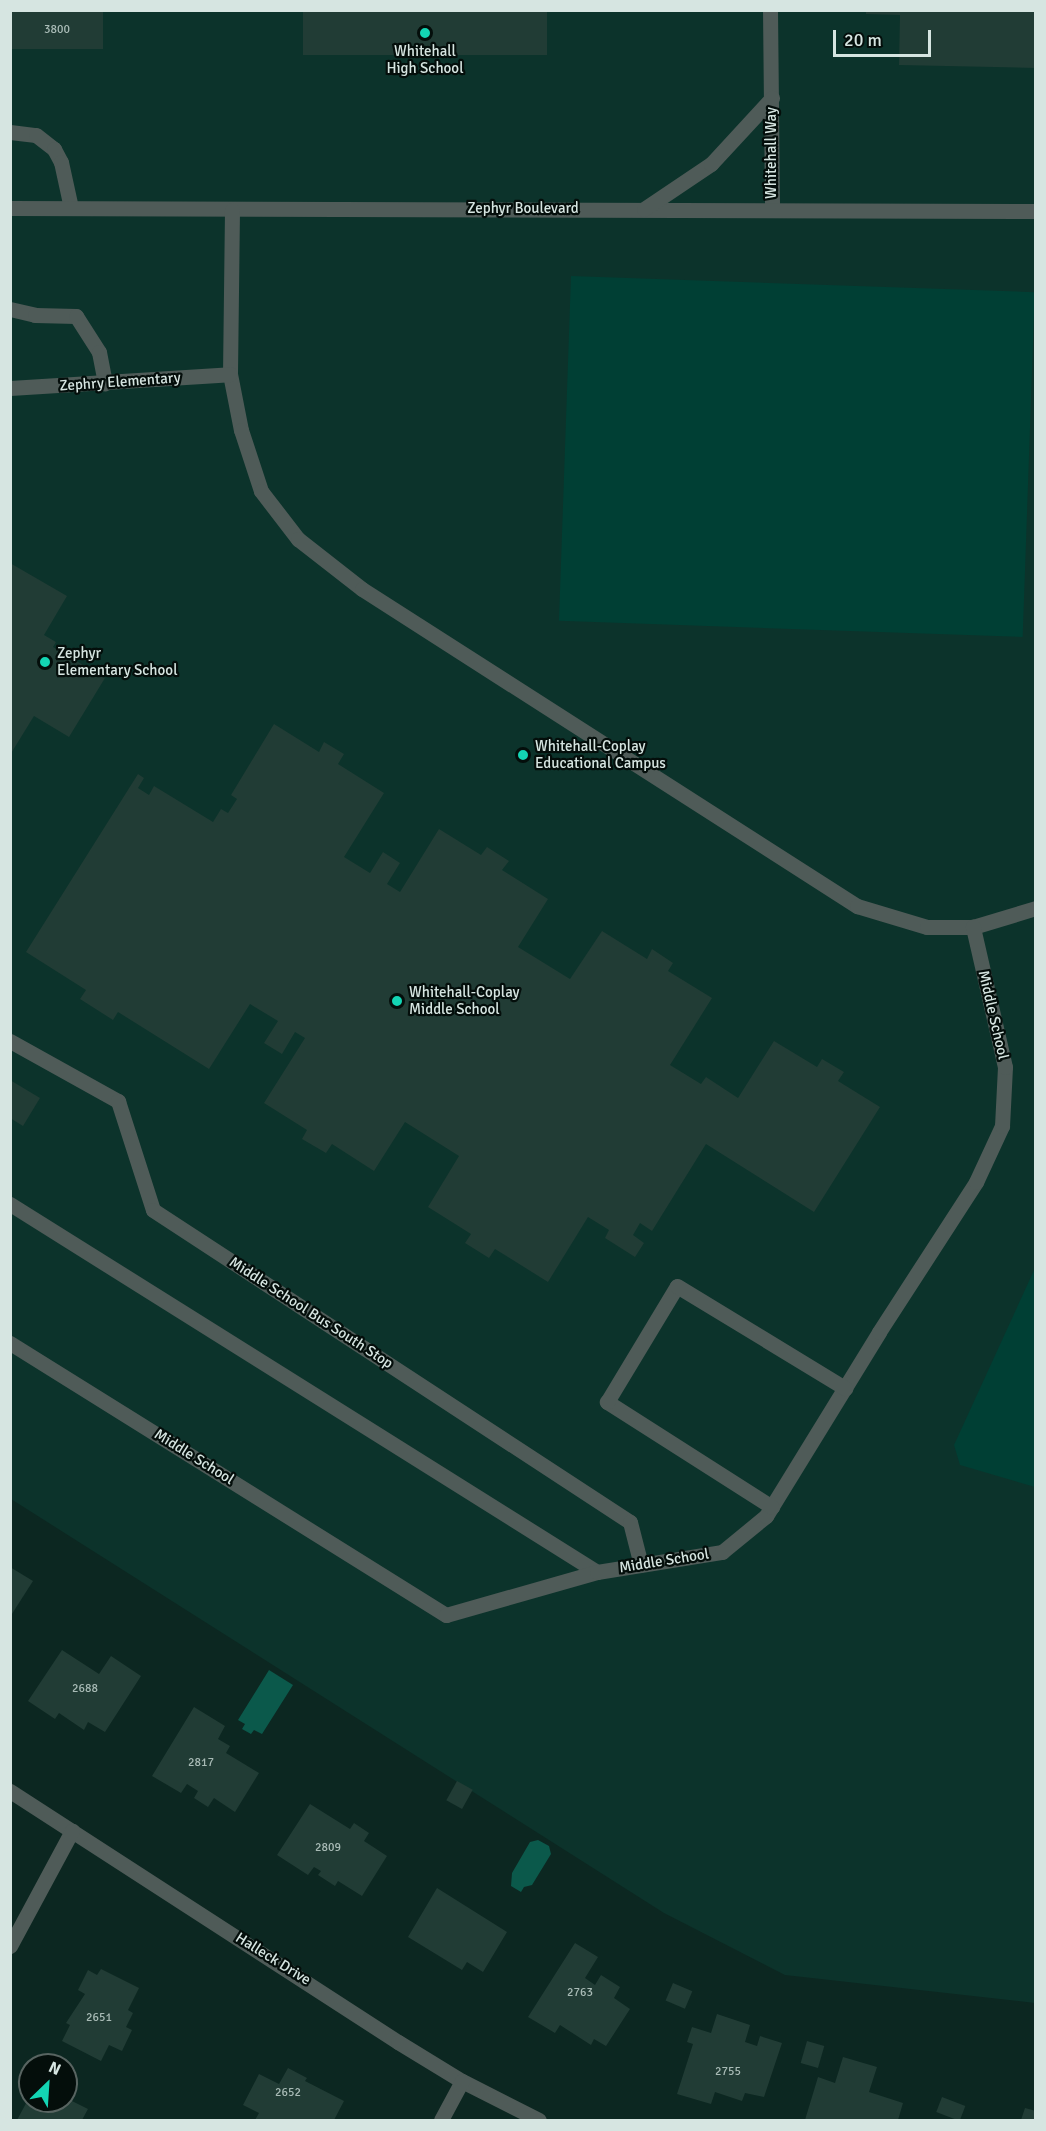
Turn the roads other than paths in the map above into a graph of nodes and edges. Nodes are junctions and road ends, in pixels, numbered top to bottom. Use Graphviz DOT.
graph roads {
  1 [pos="770,10"];
  2 [pos="772,98"];
  3 [pos="10,132"];
  4 [pos="10,208"];
  5 [pos="71,208"];
  6 [pos="772,208"];
  7 [pos="644,209"];
  8 [pos="232,210"];
  9 [pos="1035,210"];
  10 [pos="10,309"];
  11 [pos="230,374"];
  12 [pos="105,383"];
  13 [pos="10,388"];
  14 [pos="1035,908"];
  15 [pos="973,927"];
  16 [pos="10,1041"];
  17 [pos="10,1204"];
  18 [pos="10,1343"];
  19 [pos="845,1388"];
  20 [pos="772,1507"];
  21 [pos="641,1564"];
  22 [pos="597,1572"];
  23 [pos="10,1791"];
  24 [pos="72,1832"];
  25 [pos="10,1947"];
  26 [pos="462,2080"];
  27 [pos="441,2121"];
  28 [pos="539,2121"];
  1 -- 2 [label="street, Whitehall Way"];
  2 -- 6 [label="street, Whitehall Way"];
  2 -- 7 [label="street, Whitehall Way"];
  3 -- 5 [label="street"];
  4 -- 5 [label="street, Zephyr Boulevard"];
  5 -- 8 [label="street, Zephyr Boulevard"];
  6 -- 7 [label="street, Zephyr Boulevard"];
  6 -- 9 [label="street, Zephyr Boulevard"];
  7 -- 8 [label="street, Zephyr Boulevard"];
  8 -- 11 [label="street"];
  10 -- 12 [label="street"];
  11 -- 12 [label="street, Zephry Elementary"];
  11 -- 15 [label="street"];
  12 -- 13 [label="street, Zephry Elementary"];
  14 -- 15 [label="street"];
  15 -- 19 [label="street, Middle School"];
  16 -- 21 [label="street, Middle School Bus South Stop"];
  17 -- 22 [label="street"];
  18 -- 22 [label="street, Middle School"];
  19 -- 20 [label="street, Middle School"];
  19 -- 20 [label="street"];
  20 -- 21 [label="street, Middle School"];
  21 -- 22 [label="street, Middle School"];
  23 -- 24 [label="street, Halleck Drive"];
  24 -- 25 [label="street"];
  24 -- 26 [label="street, Halleck Drive"];
  26 -- 27 [label="street"];
  26 -- 28 [label="street, Halleck Drive"];
}
